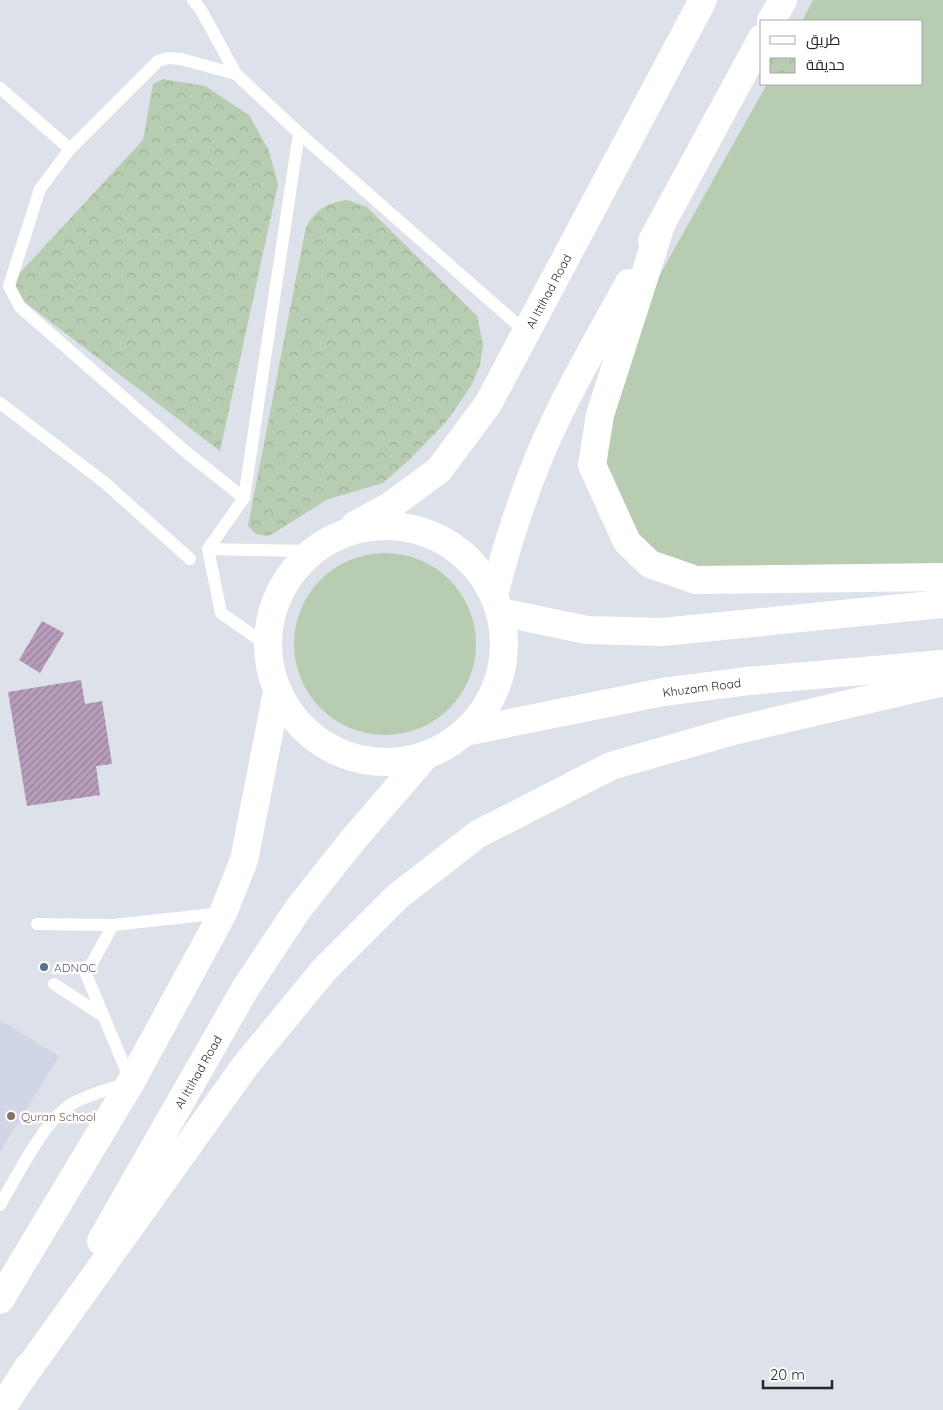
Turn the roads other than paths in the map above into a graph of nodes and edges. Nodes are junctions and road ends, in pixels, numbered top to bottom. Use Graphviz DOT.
graph roads {
  1 [pos="193,0"];
  2 [pos="703,0"];
  3 [pos="782,0"];
  4 [pos="772,20"];
  5 [pos="760,42"];
  6 [pos="236,74"];
  7 [pos="0,88"];
  8 [pos="299,132"];
  9 [pos="70,149"];
  10 [pos="661,225"];
  11 [pos="526,332"];
  12 [pos="0,403"];
  13 [pos="244,498"];
  14 [pos="341,534"];
  15 [pos="208,549"];
  16 [pos="313,550"];
  17 [pos="190,559"];
  18 [pos="943,577"];
  19 [pos="497,603"];
  20 [pos="943,604"];
  21 [pos="267,644"];
  22 [pos="943,664"];
  23 [pos="943,682"];
  24 [pos="277,692"];
  25 [pos="465,732"];
  26 [pos="426,755"];
  27 [pos="223,913"];
  28 [pos="37,924"];
  29 [pos="113,925"];
  30 [pos="54,984"];
  31 [pos="103,1016"];
  32 [pos="131,1082"];
  33 [pos="0,1206"];
  34 [pos="0,1300"];
  35 [pos="19,1382"];
  36 [pos="1,1410"];
  1 -- 6 [label="lane"];
  2 -- 11 [label="main road, Al Ittihad Road"];
  3 -- 4 [label="main road"];
  5 -- 10 [label="main road"];
  6 -- 8 [label="lane"];
  6 -- 9 [label="lane"];
  7 -- 9 [label="lane"];
  8 -- 11 [label="lane"];
  8 -- 13 [label="lane"];
  9 -- 13 [label="lane"];
  10 -- 18 [label="main road"];
  10 -- 19 [label="main road"];
  11 -- 14 [label="main road, Al Ittihad Road"];
  12 -- 17 [label="lane"];
  13 -- 15 [label="lane"];
  14 -- 16 [label="main road"];
  14 -- 19 [label="main road"];
  15 -- 16 [label="lane"];
  15 -- 21 [label="lane"];
  16 -- 21 [label="main road"];
  19 -- 20 [label="main road"];
  19 -- 25 [label="main road"];
  21 -- 24 [label="main road"];
  22 -- 25 [label="main road, Khuzam Road"];
  23 -- 35 [label="main road"];
  24 -- 26 [label="main road"];
  24 -- 27 [label="main road"];
  25 -- 26 [label="main road"];
  26 -- 35 [label="main road, Al Ittihad Road"];
  27 -- 29 [label="lane"];
  27 -- 32 [label="main road"];
  28 -- 29 [label="lane"];
  29 -- 31 [label="lane"];
  30 -- 31 [label="lane"];
  31 -- 32 [label="lane"];
  32 -- 33 [label="lane"];
  32 -- 34 [label="main road"];
  35 -- 36 [label="main road, Al Ittihad Road"];
}
